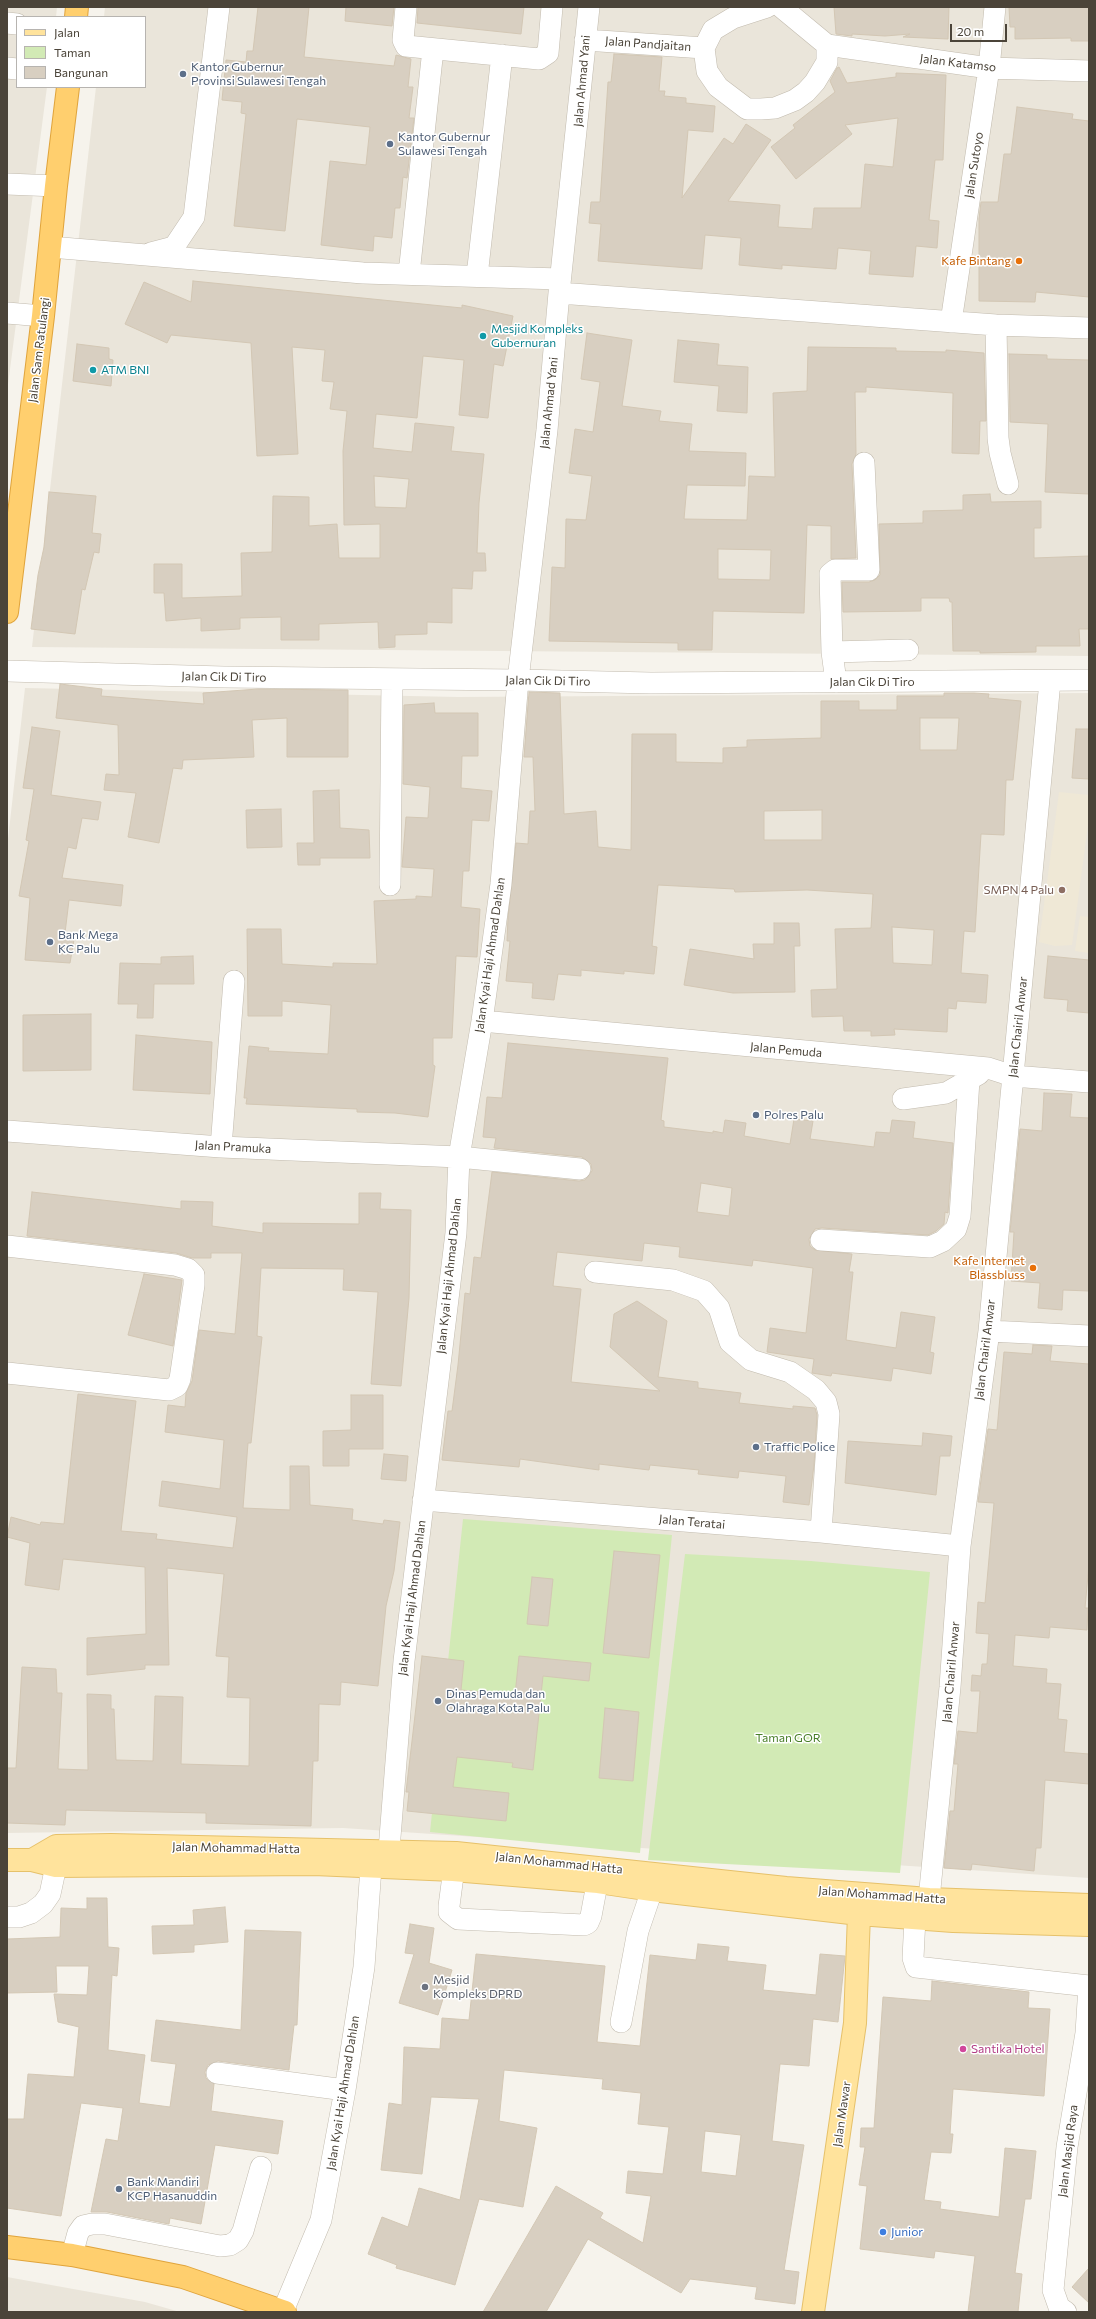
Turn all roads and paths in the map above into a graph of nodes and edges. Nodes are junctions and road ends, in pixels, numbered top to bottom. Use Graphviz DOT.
graph roads {
  1 [pos="219,7"];
  2 [pos="406,7"];
  3 [pos="552,7"];
  4 [pos="587,7"];
  5 [pos="767,7"];
  6 [pos="781,7"];
  7 [pos="994,7"];
  8 [pos="585,40"];
  9 [pos="827,45"];
  10 [pos="704,48"];
  11 [pos="433,49"];
  12 [pos="502,55"];
  13 [pos="989,68"];
  14 [pos="1089,71"];
  15 [pos="68,88"];
  16 [pos="7,184"];
  17 [pos="56,186"];
  18 [pos="50,247"];
  19 [pos="141,255"];
  20 [pos="409,274"];
  21 [pos="478,276"];
  22 [pos="560,286"];
  23 [pos="7,313"];
  24 [pos="43,316"];
  25 [pos="951,322"];
  26 [pos="996,325"];
  27 [pos="1089,328"];
  28 [pos="864,463"];
  29 [pos="1008,484"];
  30 [pos="7,612"];
  31 [pos="908,650"];
  32 [pos="832,652"];
  33 [pos="7,671"];
  34 [pos="392,679"];
  35 [pos="518,680"];
  36 [pos="1089,680"];
  37 [pos="1050,681"];
  38 [pos="836,682"];
  39 [pos="390,885"];
  40 [pos="234,981"];
  41 [pos="482,1021"];
  42 [pos="988,1068"];
  43 [pos="1013,1076"];
  44 [pos="969,1080"];
  45 [pos="1089,1082"];
  46 [pos="903,1099"];
  47 [pos="7,1131"];
  48 [pos="221,1147"];
  49 [pos="459,1157"];
  50 [pos="580,1169"];
  51 [pos="821,1240"];
  52 [pos="7,1246"];
  53 [pos="595,1272"];
  54 [pos="989,1331"];
  55 [pos="1089,1336"];
  56 [pos="7,1373"];
  57 [pos="423,1500"];
  58 [pos="821,1532"];
  59 [pos="960,1546"];
  60 [pos="389,1850"];
  61 [pos="56,1856"];
  62 [pos="7,1860"];
  63 [pos="454,1861"];
  64 [pos="371,1867"];
  65 [pos="599,1875"];
  66 [pos="655,1881"];
  67 [pos="929,1899"];
  68 [pos="1089,1905"];
  69 [pos="859,1914"];
  70 [pos="7,1917"];
  71 [pos="915,1918"];
  72 [pos="1089,1925"];
  73 [pos="1089,1986"];
  74 [pos="621,2022"];
  75 [pos="1087,2033"];
  76 [pos="217,2073"];
  77 [pos="345,2090"];
  78 [pos="261,2167"];
  79 [pos="7,2247"];
  80 [pos="72,2255"];
  81 [pos="284,2312"];
  82 [pos="813,2312"];
  83 [pos="1066,2312"];
  1 -- 19 [label="street"];
  2 -- 11 [label="street"];
  3 -- 12 [label="street"];
  4 -- 8 [label="street, Jalan Ahmad Yani"];
  5 -- 10 [label="street, Jalan Pandjaitan"];
  6 -- 9 [label="street"];
  7 -- 13 [label="street, Jalan Sutoyo"];
  8 -- 10 [label="street, Jalan Pandjaitan"];
  8 -- 22 [label="street, Jalan Ahmad Yani"];
  9 -- 10 [label="street"];
  9 -- 13 [label="street, Jalan Katamso"];
  11 -- 12 [label="street"];
  11 -- 20 [label="street"];
  12 -- 21 [label="street"];
  13 -- 14 [label="street, Jalan Katamso"];
  13 -- 25 [label="street, Jalan Sutoyo"];
  15 -- 17 [label="highway, Jalan Sam Ratulangi"];
  16 -- 17 [label="street"];
  17 -- 18 [label="highway, Jalan Sam Ratulangi"];
  18 -- 19 [label="street"];
  18 -- 24 [label="highway, Jalan Sam Ratulangi"];
  19 -- 20 [label="street"];
  20 -- 21 [label="street"];
  21 -- 22 [label="street"];
  22 -- 25 [label="street"];
  22 -- 35 [label="street, Jalan Ahmad Yani"];
  23 -- 24 [label="street"];
  24 -- 30 [label="highway, Jalan Sam Ratulangi"];
  25 -- 26 [label="street"];
  26 -- 27 [label="street"];
  26 -- 29 [label="street"];
  28 -- 32 [label="street"];
  31 -- 32 [label="street"];
  32 -- 38 [label="street"];
  33 -- 34 [label="street, Jalan Cik Di Tiro"];
  34 -- 35 [label="street, Jalan Cik Di Tiro"];
  34 -- 39 [label="street"];
  35 -- 38 [label="street, Jalan Cik Di Tiro"];
  35 -- 41 [label="street, Jalan Kyai Haji Ahmad Dahlan"];
  36 -- 37 [label="street, Jalan Cik Di Tiro"];
  37 -- 38 [label="street, Jalan Cik Di Tiro"];
  37 -- 43 [label="street, Jalan Chairil Anwar"];
  40 -- 48 [label="street"];
  41 -- 42 [label="street, Jalan Pemuda"];
  41 -- 49 [label="street, Jalan Kyai Haji Ahmad Dahlan"];
  42 -- 43 [label="street, Jalan Pemuda"];
  42 -- 44 [label="street"];
  43 -- 45 [label="street, Jalan Pemuda"];
  43 -- 54 [label="street, Jalan Chairil Anwar"];
  44 -- 46 [label="street"];
  44 -- 51 [label="street"];
  47 -- 48 [label="street, Jalan Pramuka"];
  48 -- 49 [label="street, Jalan Pramuka"];
  49 -- 50 [label="street, Jalan Pramuka"];
  49 -- 57 [label="street, Jalan Kyai Haji Ahmad Dahlan"];
  52 -- 56 [label="street"];
  53 -- 58 [label="street"];
  54 -- 55 [label="street"];
  54 -- 59 [label="street, Jalan Chairil Anwar"];
  57 -- 58 [label="street, Jalan Teratai"];
  57 -- 60 [label="street, Jalan Kyai Haji Ahmad Dahlan"];
  58 -- 59 [label="street, Jalan Teratai"];
  59 -- 67 [label="street, Jalan Chairil Anwar"];
  60 -- 61 [label="main road, Jalan Mohammad Hatta"];
  60 -- 63 [label="main road, Jalan Mohammad Hatta"];
  61 -- 62 [label="main road, Jalan Mohammad Hatta"];
  61 -- 64 [label="main road, Jalan Mohammad Hatta"];
  61 -- 70 [label="street"];
  63 -- 64 [label="main road, Jalan Mohammad Hatta"];
  63 -- 65 [label="main road, Jalan Mohammad Hatta"];
  63 -- 65 [label="street"];
  64 -- 77 [label="street, Jalan Kyai Haji Ahmad Dahlan"];
  65 -- 66 [label="main road, Jalan Mohammad Hatta"];
  66 -- 67 [label="main road, Jalan Mohammad Hatta"];
  66 -- 69 [label="main road, Jalan Mohammad Hatta"];
  66 -- 74 [label="street"];
  67 -- 68 [label="main road, Jalan Mohammad Hatta"];
  69 -- 71 [label="main road, Jalan Mohammad Hatta"];
  69 -- 82 [label="main road, Jalan Mawar"];
  71 -- 72 [label="main road, Jalan Mohammad Hatta"];
  71 -- 73 [label="street"];
  73 -- 75 [label="street, Jalan Masjid Raya"];
  75 -- 83 [label="street, Jalan Masjid Raya"];
  76 -- 77 [label="street"];
  77 -- 81 [label="street, Jalan Kyai Haji Ahmad Dahlan"];
  78 -- 80 [label="street"];
  79 -- 80 [label="highway"];
  80 -- 81 [label="highway"];
}
